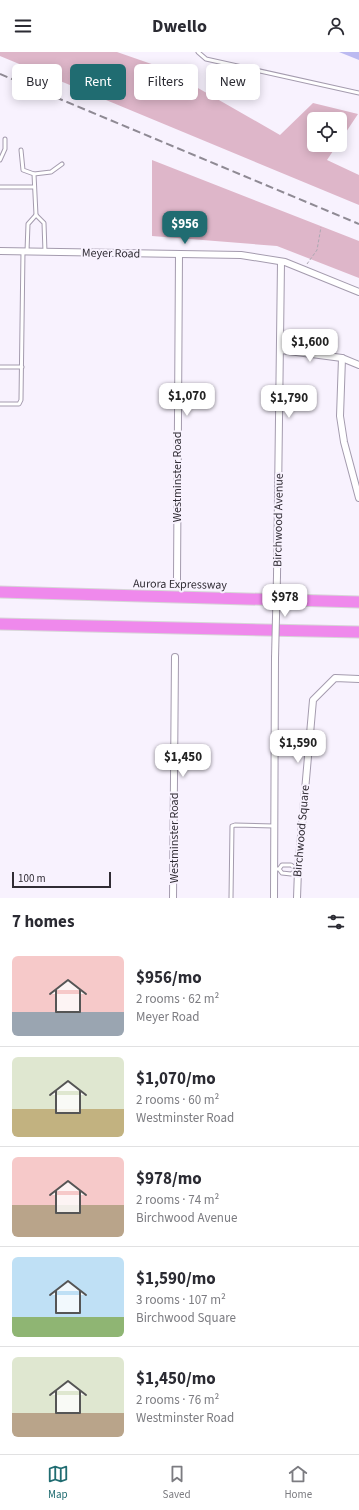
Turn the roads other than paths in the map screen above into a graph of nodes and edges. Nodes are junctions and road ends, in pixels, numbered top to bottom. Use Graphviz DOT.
graph roads {
  1 [pos="198,52"];
  2 [pos="359,93"];
  3 [pos="5,139"];
  4 [pos="21,150"];
  5 [pos="0,160"];
  6 [pos="62,164"];
  7 [pos="34,174"];
  8 [pos="0,187"];
  9 [pos="34,187"];
  10 [pos="36,215"];
  11 [pos="0,250"];
  12 [pos="25,251"];
  13 [pos="45,252"];
  14 [pos="179,254"];
  15 [pos="281,262"];
  16 [pos="359,292"];
  17 [pos="281,350"];
  18 [pos="342,358"];
  19 [pos="359,365"];
  20 [pos="0,367"];
  21 [pos="22,367"];
  22 [pos="0,404"];
  23 [pos="359,498"];
  24 [pos="177,580"];
  25 [pos="0,592"];
  26 [pos="359,602"];
  27 [pos="0,624"];
  28 [pos="359,632"];
  29 [pos="175,657"];
  30 [pos="359,678"];
  31 [pos="274,826"];
  32 [pos="276,869"];
  33 [pos="298,870"];
  34 [pos="173,898"];
  35 [pos="231,898"];
  36 [pos="274,898"];
  37 [pos="297,898"];
  1 -- 2 [label="lane"];
  3 -- 5 [label="lane"];
  4 -- 7 [label="lane"];
  6 -- 7 [label="lane"];
  7 -- 9 [label="lane"];
  8 -- 9 [label="lane"];
  9 -- 10 [label="lane"];
  10 -- 12 [label="lane"];
  10 -- 13 [label="lane"];
  11 -- 12 [label="street, Meyer Road"];
  12 -- 13 [label="street, Meyer Road"];
  12 -- 21 [label="lane"];
  13 -- 14 [label="street, Meyer Road"];
  14 -- 15 [label="street, Meyer Road"];
  14 -- 24 [label="street, Westminster Road"];
  15 -- 16 [label="street, Meyer Road"];
  15 -- 17 [label="street, Birchwood Avenue"];
  17 -- 18 [label="street"];
  17 -- 31 [label="street, Birchwood Avenue, bridge"];
  18 -- 19 [label="street"];
  18 -- 23 [label="street"];
  20 -- 21 [label="lane"];
  21 -- 22 [label="lane"];
  25 -- 26 [label="highway, Aurora Expressway"];
  27 -- 28 [label="highway"];
  29 -- 34 [label="street, Westminster Road"];
  30 -- 33 [label="street, Birchwood Square"];
  31 -- 32 [label="street, Birchwood Avenue"];
  31 -- 35 [label="lane"];
  32 -- 33 [label="lane"];
  32 -- 33 [label="lane"];
  32 -- 36 [label="street, Birchwood Avenue"];
  33 -- 37 [label="street, Birchwood Square"];
}
